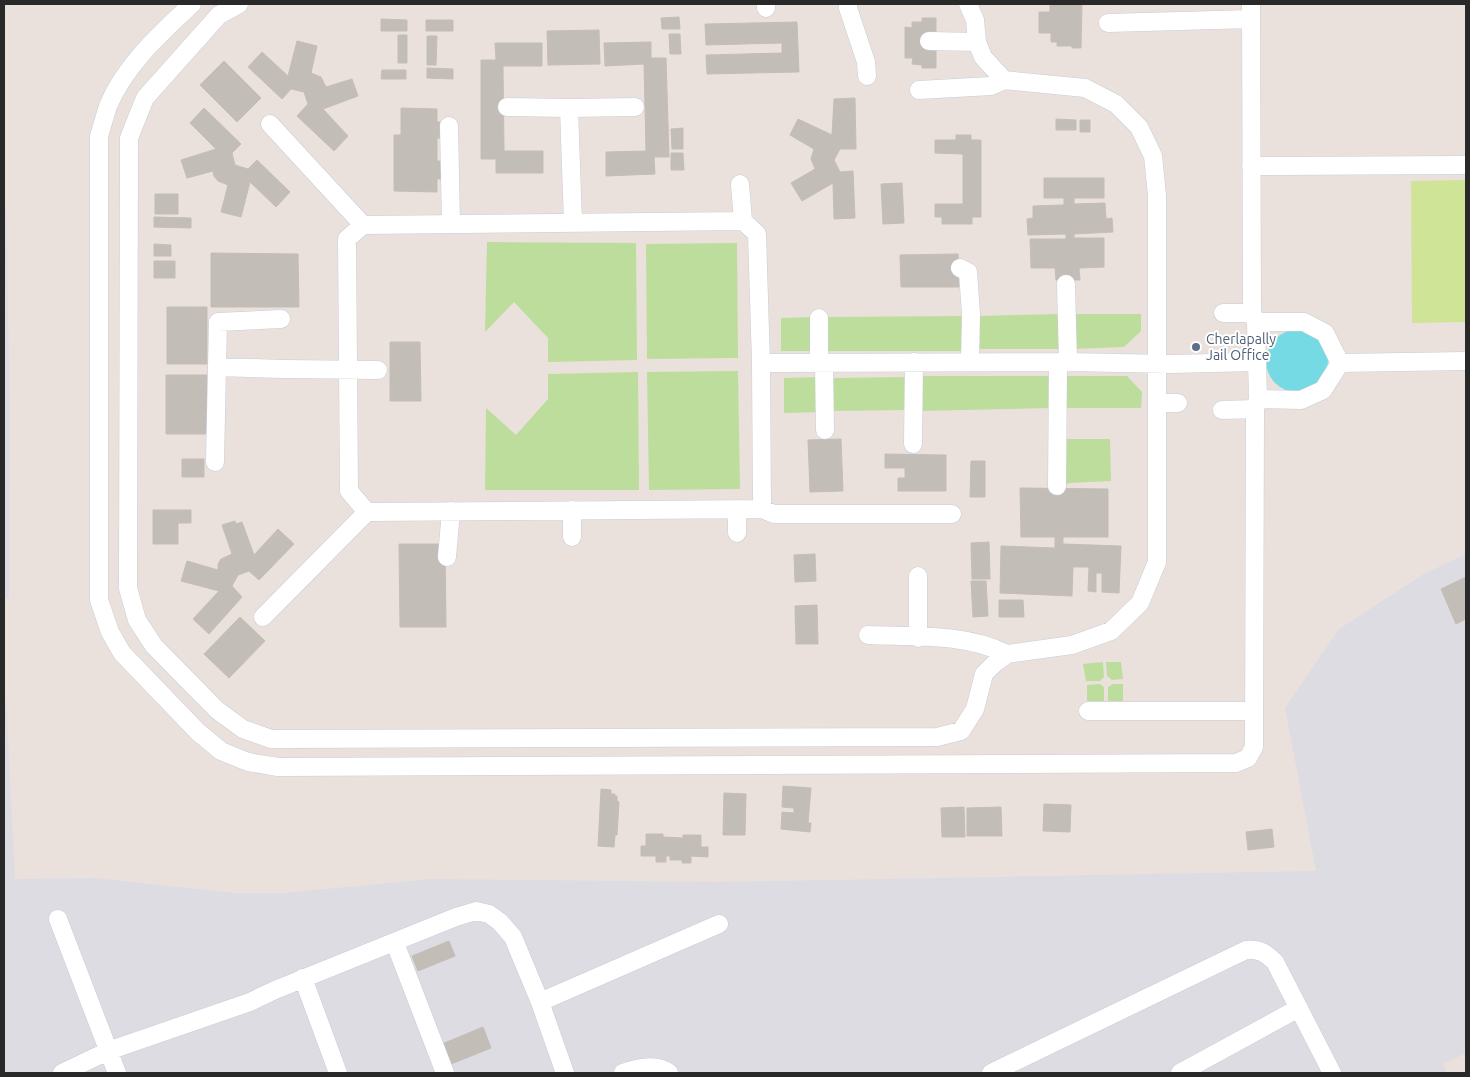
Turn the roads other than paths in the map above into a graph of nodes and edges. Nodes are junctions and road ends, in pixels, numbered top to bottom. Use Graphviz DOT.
graph roads {
  1 [pos="192,4"];
  2 [pos="239,4"];
  3 [pos="848,4"];
  4 [pos="968,4"];
  5 [pos="1251,12"];
  6 [pos="1108,23"];
  7 [pos="929,41"];
  8 [pos="977,42"];
  9 [pos="867,76"];
  10 [pos="1004,80"];
  11 [pos="919,90"];
  12 [pos="508,107"];
  13 [pos="635,107"];
  14 [pos="569,108"];
  15 [pos="270,124"];
  16 [pos="450,126"];
  17 [pos="1466,164"];
  18 [pos="1251,166"];
  19 [pos="740,184"];
  20 [pos="743,221"];
  21 [pos="573,223"];
  22 [pos="451,224"];
  23 [pos="363,225"];
  24 [pos="960,268"];
  25 [pos="1066,284"];
  26 [pos="1223,313"];
  27 [pos="819,318"];
  28 [pos="1254,318"];
  29 [pos="281,319"];
  30 [pos="1466,361"];
  31 [pos="914,362"];
  32 [pos="970,362"];
  33 [pos="1063,362"];
  34 [pos="1256,362"];
  35 [pos="761,363"];
  36 [pos="822,363"];
  37 [pos="1340,363"];
  38 [pos="1157,364"];
  39 [pos="217,366"];
  40 [pos="348,370"];
  41 [pos="378,370"];
  42 [pos="1178,403"];
  43 [pos="1157,404"];
  44 [pos="1256,404"];
  45 [pos="1222,410"];
  46 [pos="825,430"];
  47 [pos="913,444"];
  48 [pos="215,462"];
  49 [pos="1057,486"];
  50 [pos="762,508"];
  51 [pos="737,509"];
  52 [pos="572,510"];
  53 [pos="450,511"];
  54 [pos="367,512"];
  55 [pos="952,514"];
  56 [pos="737,533"];
  57 [pos="572,536"];
  58 [pos="447,558"];
  59 [pos="918,576"];
  60 [pos="263,617"];
  61 [pos="868,635"];
  62 [pos="918,638"];
  63 [pos="1007,654"];
  64 [pos="1088,711"];
  65 [pos="1254,712"];
  66 [pos="58,919"];
  67 [pos="719,924"];
  68 [pos="394,943"];
  69 [pos="303,978"];
  70 [pos="540,1002"];
  71 [pos="1299,1008"];
  72 [pos="108,1051"];
  73 [pos="62,1073"];
  74 [pos="117,1073"];
  75 [pos="338,1073"];
  76 [pos="445,1073"];
  77 [pos="565,1073"];
  78 [pos="623,1073"];
  79 [pos="668,1073"];
  80 [pos="991,1073"];
  81 [pos="1180,1073"];
  82 [pos="1332,1073"];
  1 -- 65 [label="street"];
  2 -- 63 [label="street"];
  3 -- 9 [label="street"];
  4 -- 8 [label="street"];
  5 -- 6 [label="street"];
  5 -- 18 [label="street"];
  7 -- 8 [label="street"];
  8 -- 10 [label="street"];
  10 -- 11 [label="street"];
  10 -- 38 [label="street"];
  12 -- 14 [label="street"];
  13 -- 14 [label="street"];
  14 -- 21 [label="street"];
  15 -- 23 [label="street"];
  16 -- 22 [label="street"];
  17 -- 18 [label="street"];
  18 -- 28 [label="street"];
  19 -- 20 [label="street"];
  20 -- 21 [label="street"];
  20 -- 35 [label="street"];
  21 -- 22 [label="street"];
  22 -- 23 [label="street"];
  23 -- 40 [label="street"];
  24 -- 32 [label="street"];
  25 -- 33 [label="street"];
  26 -- 28 [label="street"];
  27 -- 36 [label="street"];
  28 -- 34 [label="street"];
  28 -- 37 [label="street"];
  29 -- 39 [label="street"];
  30 -- 37 [label="street"];
  31 -- 32 [label="street"];
  31 -- 36 [label="street"];
  31 -- 47 [label="street"];
  32 -- 33 [label="street"];
  33 -- 38 [label="street"];
  33 -- 49 [label="street"];
  34 -- 38 [label="street"];
  34 -- 44 [label="street"];
  35 -- 36 [label="street"];
  35 -- 50 [label="street"];
  36 -- 46 [label="street"];
  37 -- 44 [label="street"];
  38 -- 43 [label="street"];
  39 -- 40 [label="street"];
  39 -- 48 [label="street"];
  40 -- 41 [label="street"];
  40 -- 54 [label="street"];
  42 -- 43 [label="street"];
  43 -- 63 [label="street"];
  44 -- 45 [label="street"];
  44 -- 65 [label="street"];
  50 -- 51 [label="street"];
  50 -- 55 [label="street"];
  51 -- 52 [label="street"];
  51 -- 56 [label="street"];
  52 -- 53 [label="street"];
  52 -- 57 [label="street"];
  53 -- 54 [label="street"];
  53 -- 58 [label="street"];
  54 -- 60 [label="street"];
  59 -- 62 [label="street"];
  61 -- 62 [label="street"];
  62 -- 63 [label="street"];
  64 -- 65 [label="street"];
  66 -- 72 [label="street"];
  67 -- 70 [label="street"];
  68 -- 69 [label="street"];
  68 -- 70 [label="street"];
  68 -- 76 [label="street"];
  69 -- 72 [label="street"];
  69 -- 75 [label="street"];
  70 -- 77 [label="street"];
  71 -- 80 [label="street"];
  71 -- 81 [label="street"];
  71 -- 82 [label="street"];
  72 -- 73 [label="street"];
  72 -- 74 [label="street"];
  78 -- 79 [label="street"];
}
